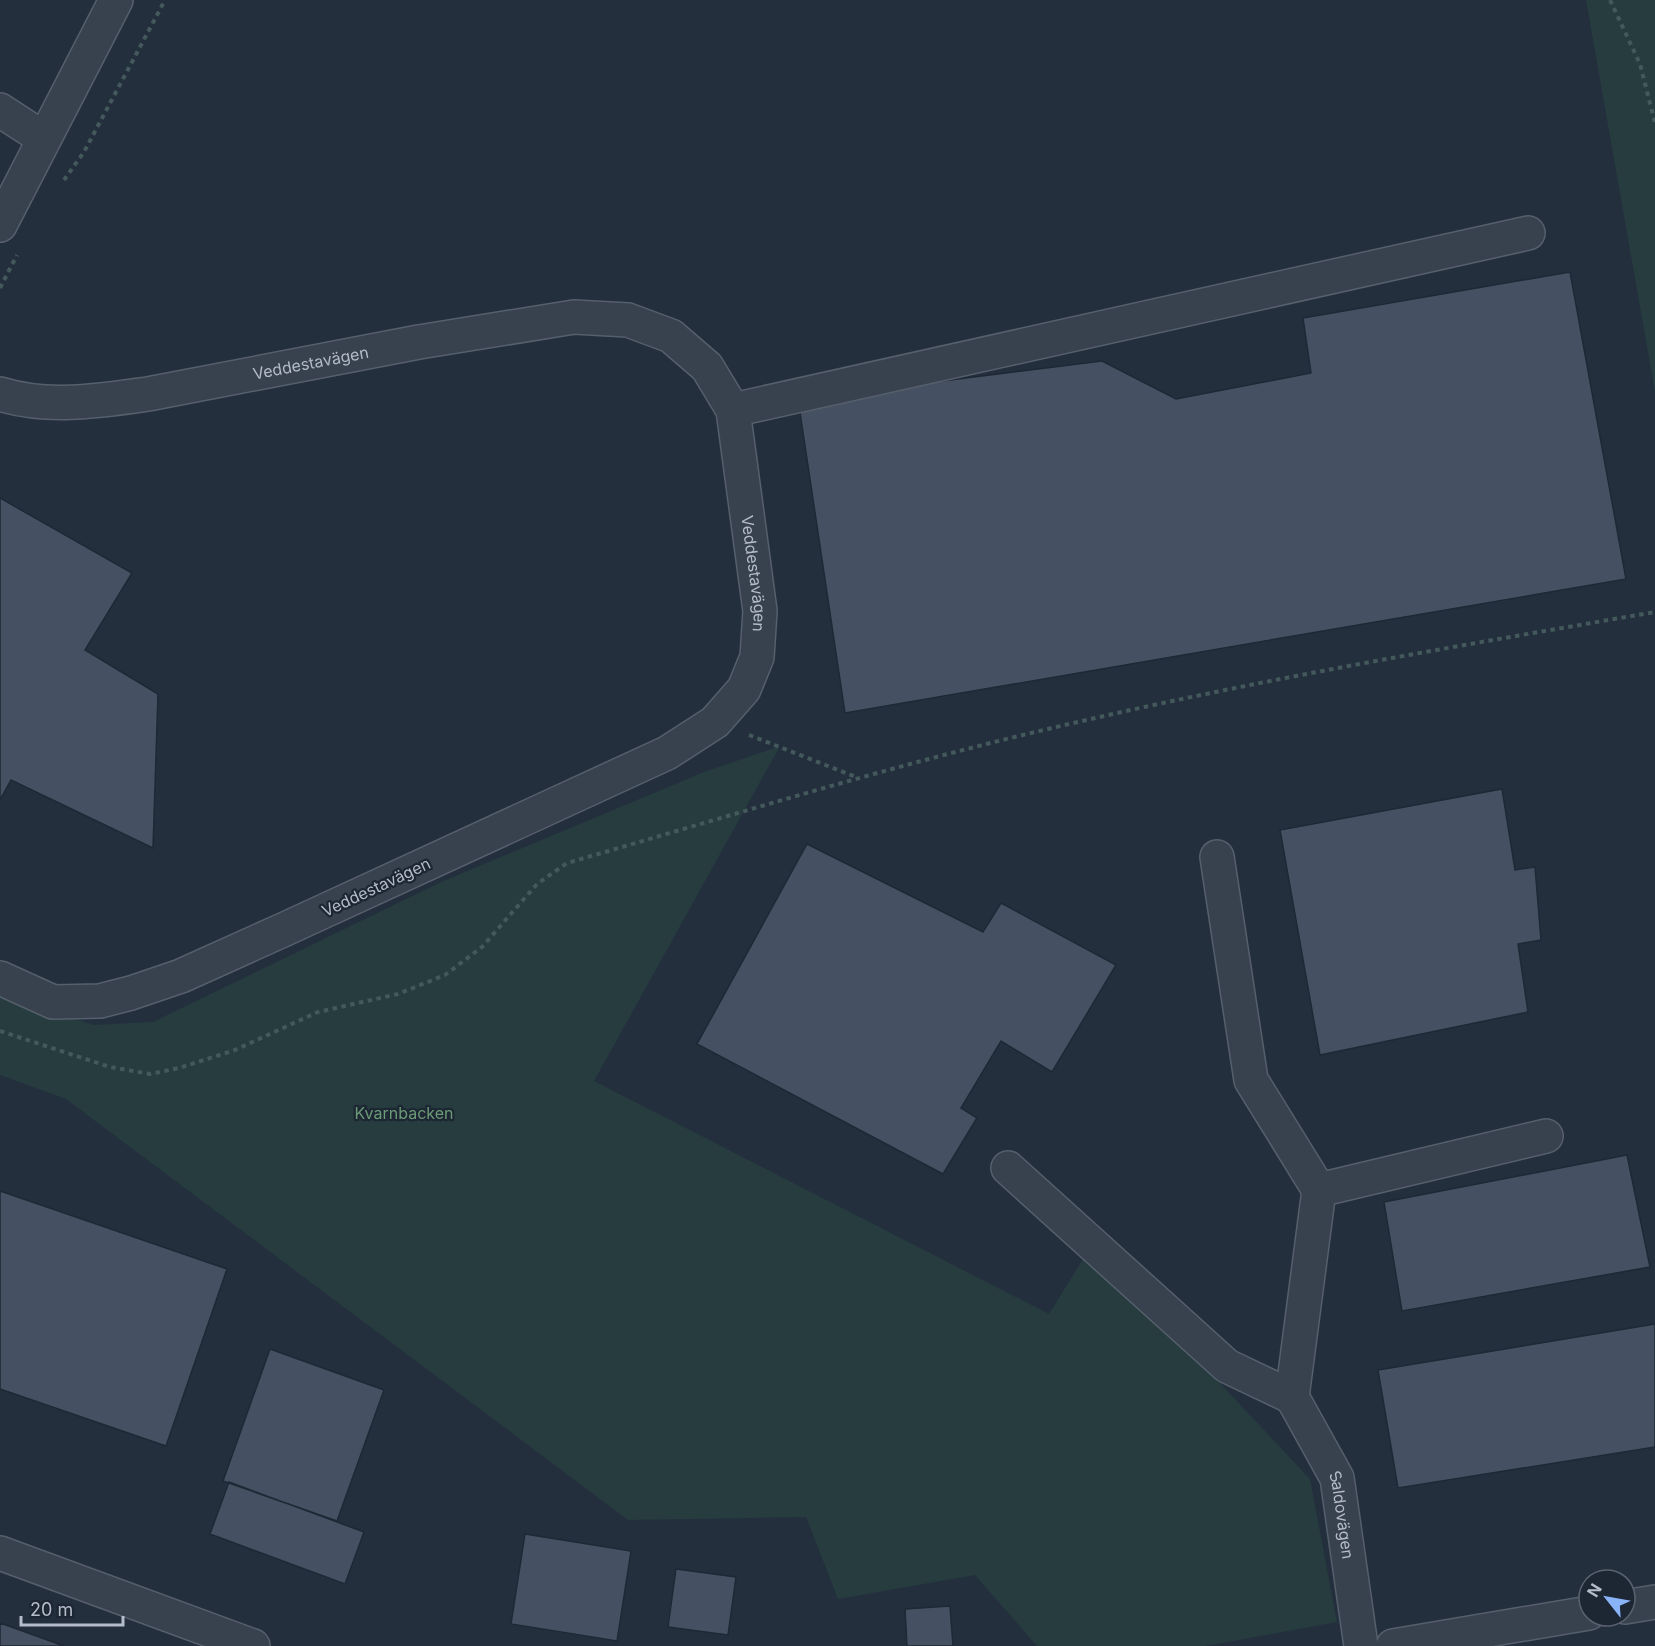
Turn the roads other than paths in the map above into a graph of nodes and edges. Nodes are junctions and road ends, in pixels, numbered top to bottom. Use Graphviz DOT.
graph roads {
  1 [pos="116,0"];
  2 [pos="0,110"];
  3 [pos="43,138"];
  4 [pos="0,225"];
  5 [pos="1528,233"];
  6 [pos="0,393"];
  7 [pos="733,410"];
  8 [pos="1216,857"];
  9 [pos="0,978"];
  10 [pos="1546,1136"];
  11 [pos="1008,1168"];
  12 [pos="1319,1190"];
  13 [pos="1292,1397"];
  14 [pos="0,1553"];
  15 [pos="1655,1602"];
  16 [pos="1637,1605"];
  17 [pos="1577,1615"];
  18 [pos="253,1646"];
  19 [pos="1361,1646"];
  20 [pos="1393,1646"];
  1 -- 3 [label="street"];
  2 -- 3 [label="street"];
  3 -- 4 [label="street"];
  5 -- 7 [label="street"];
  6 -- 7 [label="street, Veddestavägen"];
  7 -- 9 [label="street, Veddestavägen"];
  8 -- 12 [label="street"];
  10 -- 12 [label="street"];
  11 -- 13 [label="street"];
  12 -- 13 [label="street"];
  13 -- 19 [label="street, Saldovägen"];
  14 -- 18 [label="street"];
  15 -- 16 [label="street"];
  17 -- 20 [label="street"];
}
